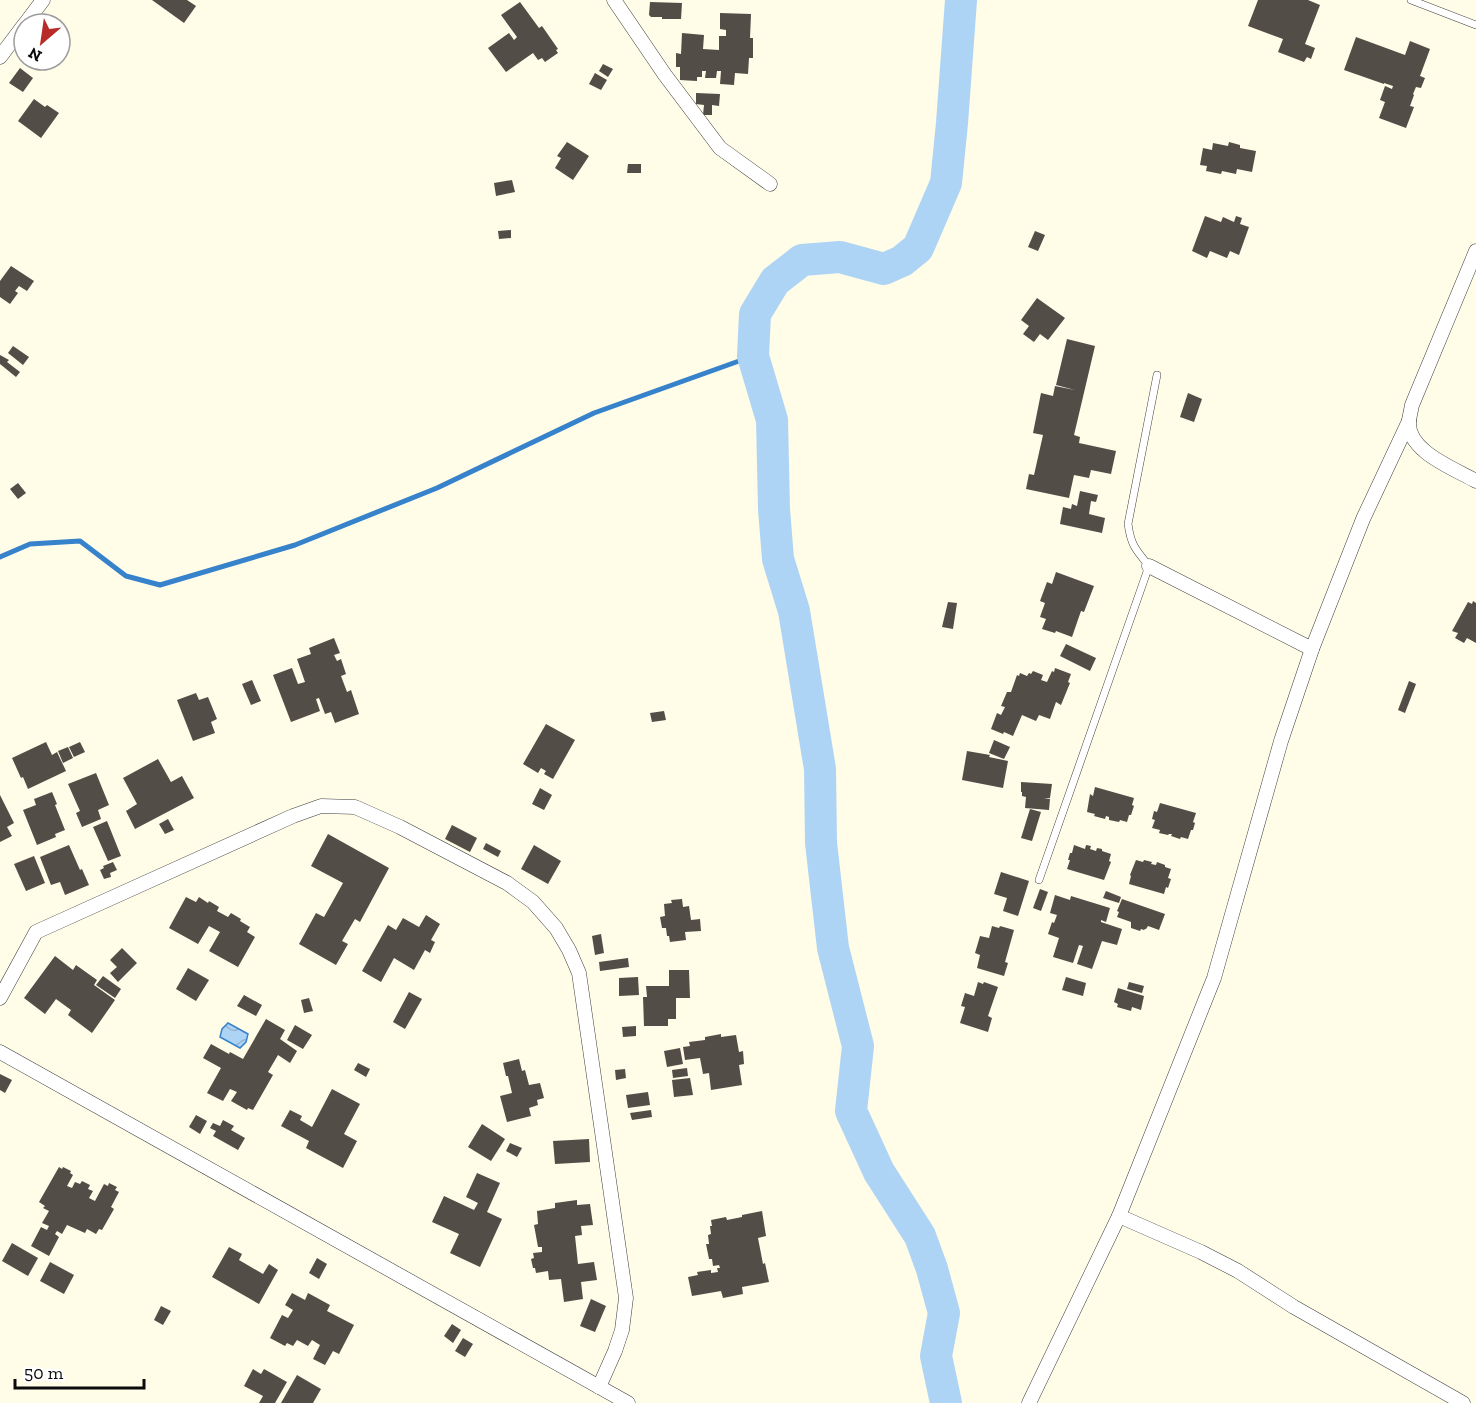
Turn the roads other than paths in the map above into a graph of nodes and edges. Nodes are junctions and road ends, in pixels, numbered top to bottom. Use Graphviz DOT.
graph roads {
  1 [pos="615,0"];
  2 [pos="1412,0"];
  3 [pos="1476,25"];
  4 [pos="12,42"];
  5 [pos="0,57"];
  6 [pos="770,184"];
  7 [pos="1476,251"];
  8 [pos="1157,375"];
  9 [pos="1409,421"];
  10 [pos="1476,481"];
  11 [pos="1149,566"];
  12 [pos="1312,649"];
  13 [pos="1039,880"];
  14 [pos="0,998"];
  15 [pos="0,1052"];
  16 [pos="1119,1216"];
  17 [pos="599,1387"];
  18 [pos="628,1403"];
  19 [pos="1029,1403"];
  20 [pos="1464,1403"];
  1 -- 6 [label="street"];
  2 -- 3 [label="lane"];
  4 -- 5 [label="street"];
  7 -- 9 [label="street"];
  8 -- 11 [label="lane"];
  9 -- 10 [label="street"];
  9 -- 12 [label="street"];
  11 -- 12 [label="street"];
  11 -- 13 [label="lane"];
  12 -- 16 [label="street"];
  14 -- 17 [label="street"];
  15 -- 17 [label="street"];
  16 -- 19 [label="street"];
  16 -- 20 [label="street"];
  17 -- 18 [label="street"];
}
